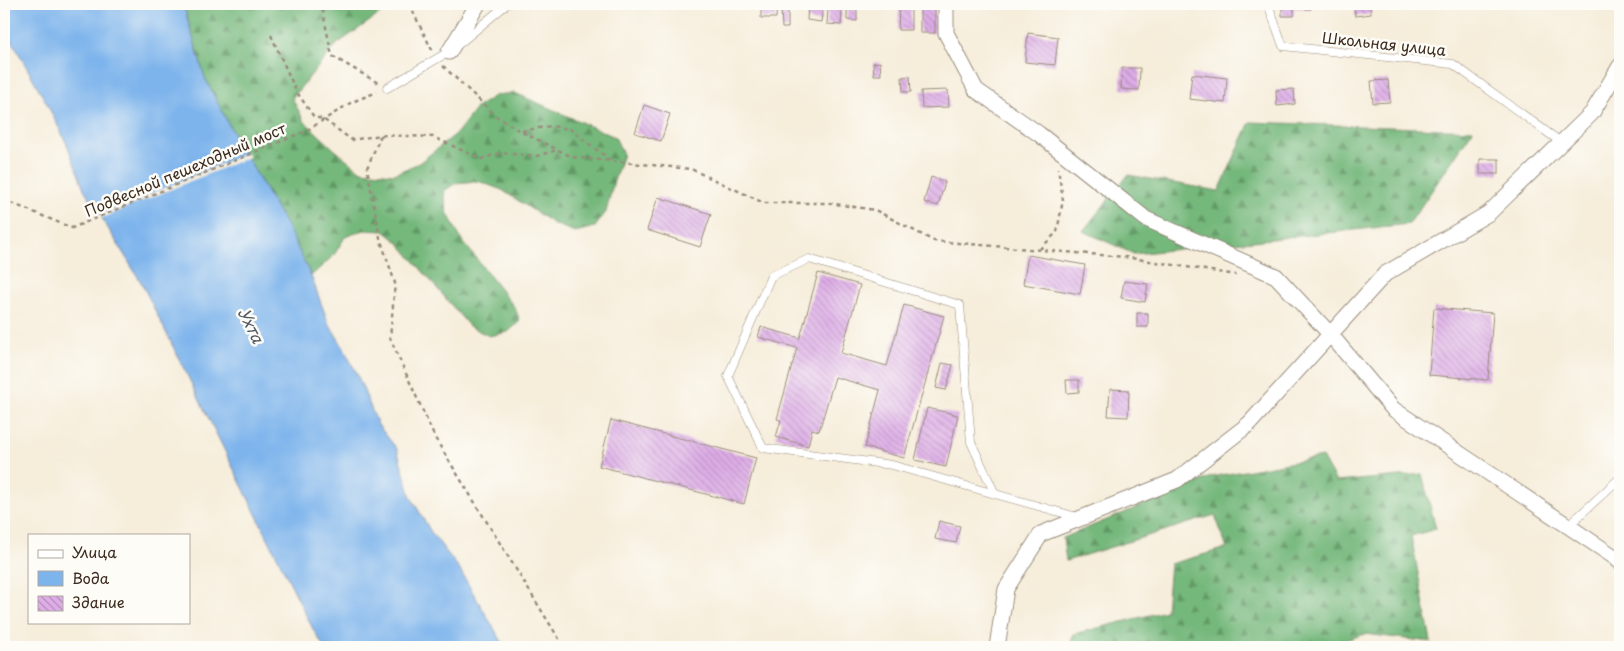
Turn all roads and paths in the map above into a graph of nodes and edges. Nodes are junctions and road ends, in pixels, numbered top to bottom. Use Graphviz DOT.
graph roads {
  1 [pos="317,4"];
  2 [pos="408,4"];
  3 [pos="478,4"];
  4 [pos="507,4"];
  5 [pos="946,4"];
  6 [pos="1268,4"];
  7 [pos="271,35"];
  8 [pos="443,56"];
  9 [pos="1620,66"];
  10 [pos="387,88"];
  11 [pos="323,119"];
  12 [pos="520,131"];
  13 [pos="381,135"];
  14 [pos="1562,143"];
  15 [pos="557,150"];
  16 [pos="610,160"];
  17 [pos="1058,164"];
  18 [pos="4,200"];
  19 [pos="1040,250"];
  20 [pos="1261,270"];
  21 [pos="1330,334"];
  22 [pos="1620,478"];
  23 [pos="995,494"];
  24 [pos="1082,518"];
  25 [pos="1568,526"];
  26 [pos="1620,562"];
  27 [pos="564,647"];
  28 [pos="997,647"];
  1 -- 10 [label="path"];
  2 -- 8 [label="path"];
  3 -- 8 [label="street"];
  4 -- 8 [label="lane"];
  5 -- 20 [label="street"];
  6 -- 14 [label="lane, Школьная улица"];
  7 -- 11 [label="path"];
  8 -- 10 [label="lane"];
  8 -- 12 [label="path"];
  9 -- 14 [label="street"];
  10 -- 11 [label="path, Подвесной пешеходный мост"];
  11 -- 13 [label="path"];
  11 -- 18 [label="path, Подвесной пешеходный мост"];
  12 -- 15 [label="path"];
  12 -- 16 [label="path"];
  13 -- 15 [label="path"];
  13 -- 27 [label="path"];
  14 -- 21 [label="street"];
  15 -- 16 [label="path"];
  16 -- 19 [label="path"];
  17 -- 19 [label="path"];
  19 -- 20 [label="path"];
  20 -- 21 [label="street"];
  21 -- 24 [label="street"];
  21 -- 25 [label="street"];
  22 -- 25 [label="lane"];
  23 -- 23 [label="lane"];
  23 -- 24 [label="lane"];
  24 -- 28 [label="street"];
  25 -- 26 [label="street"];
}
